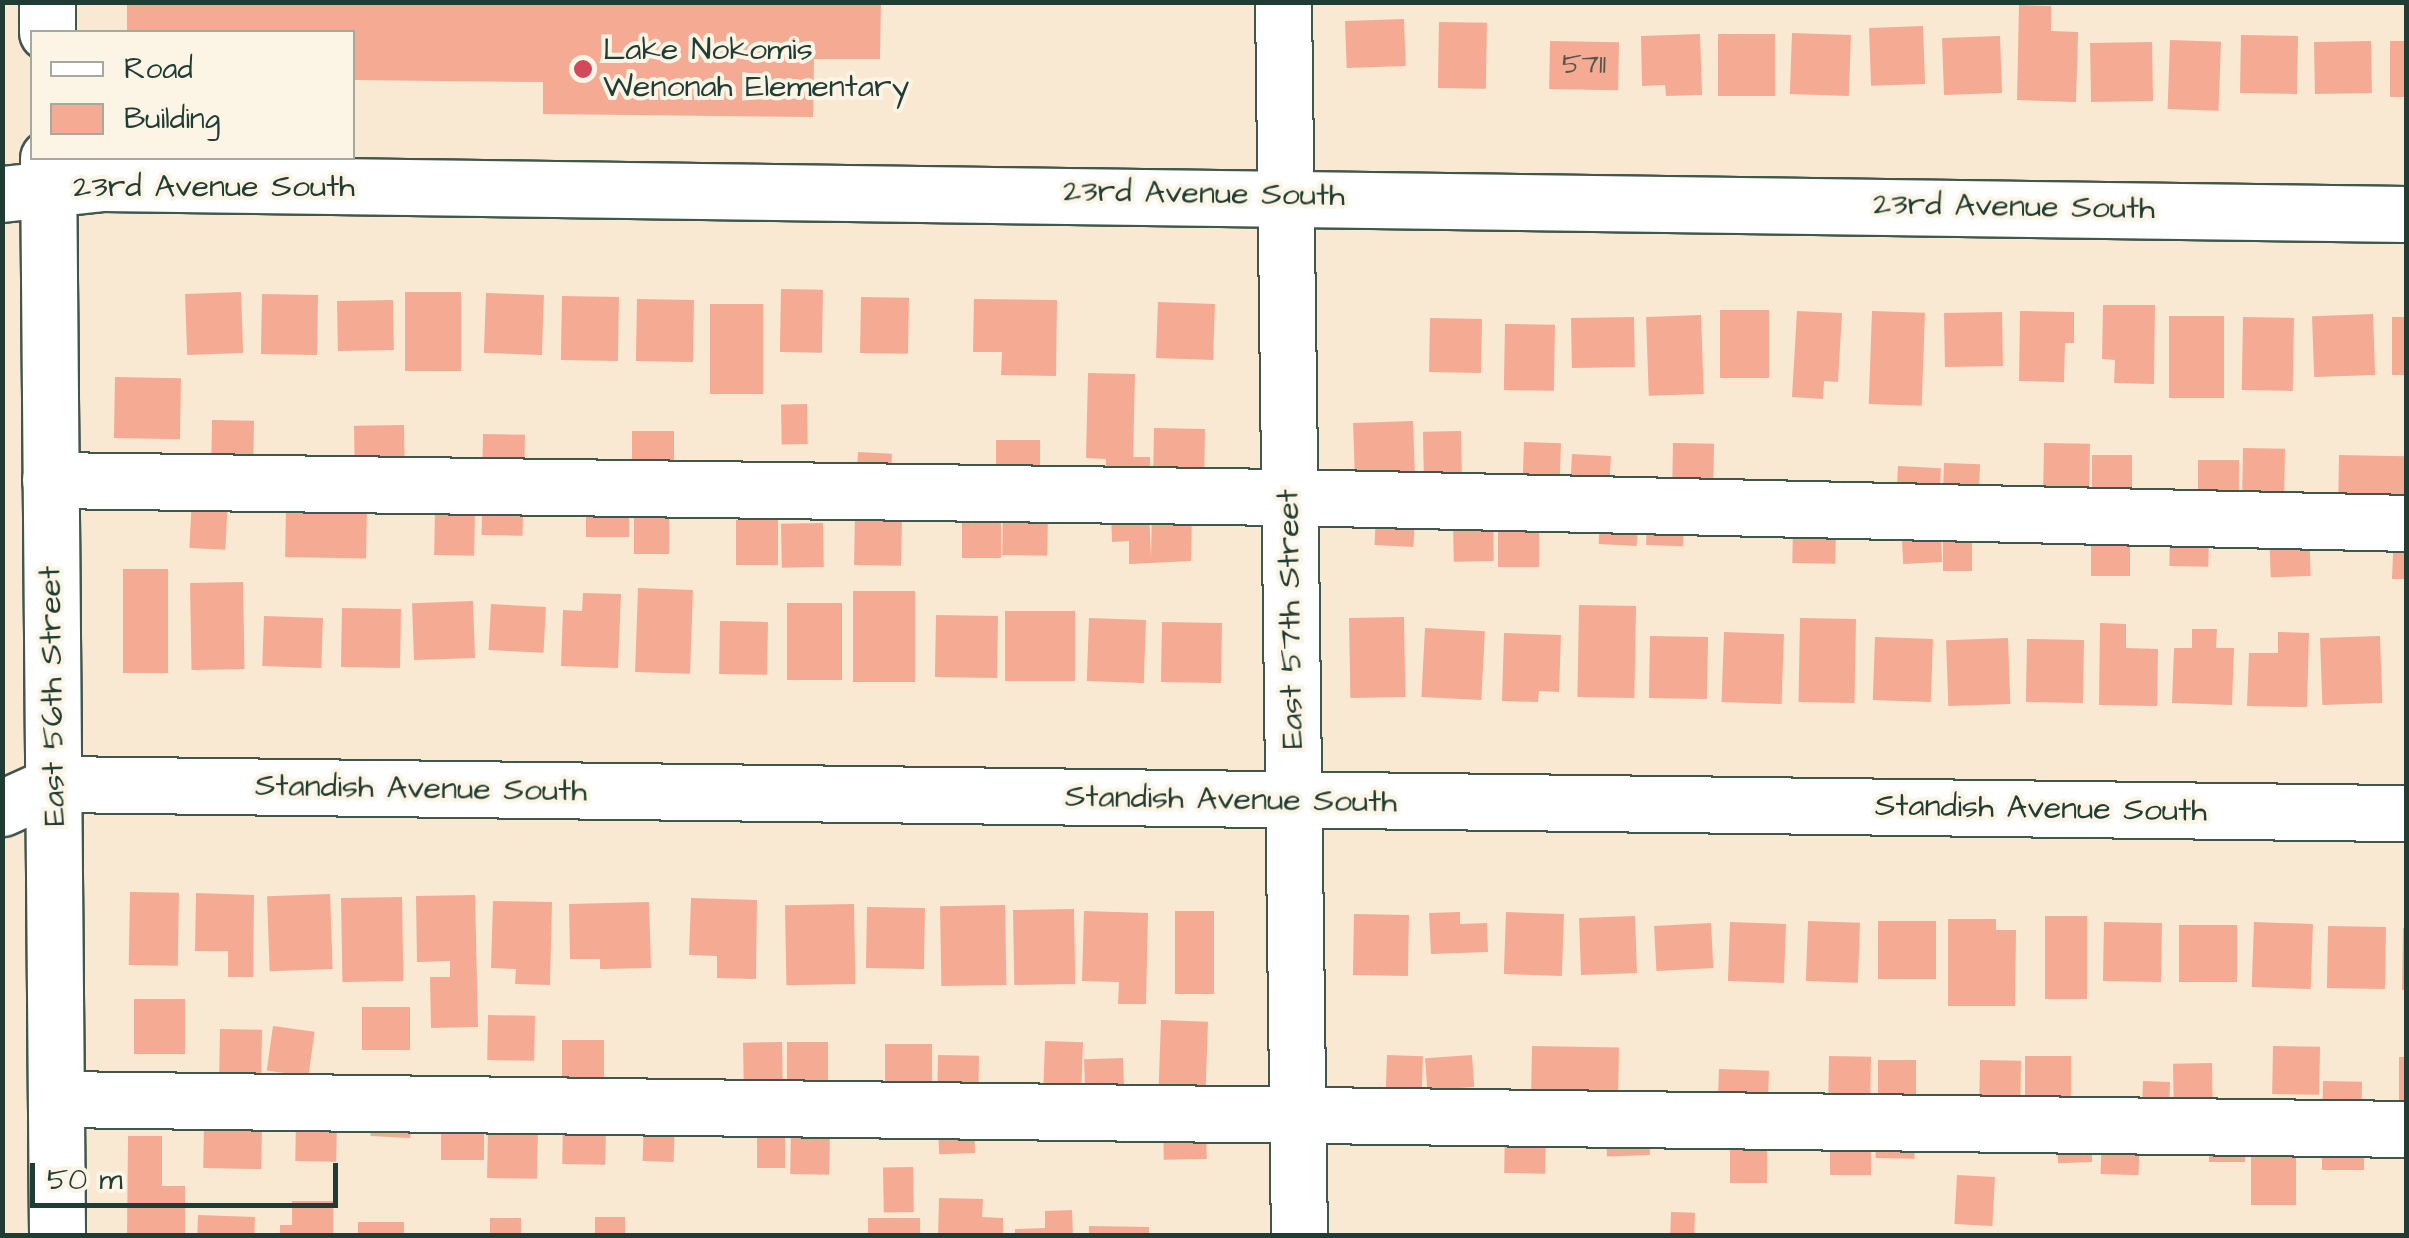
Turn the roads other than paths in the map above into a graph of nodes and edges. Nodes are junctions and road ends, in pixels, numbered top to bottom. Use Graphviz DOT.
graph roads {
  1 [pos="47,2"];
  2 [pos="1282,2"];
  3 [pos="47,30"];
  4 [pos="32,180"];
  5 [pos="1285,194"];
  6 [pos="2406,214"];
  7 [pos="50,480"];
  8 [pos="1289,497"];
  9 [pos="2406,523"];
  10 [pos="55,784"];
  11 [pos="1293,800"];
  12 [pos="2,808"];
  13 [pos="2406,813"];
  14 [pos="56,1099"];
  15 [pos="1298,1115"];
  16 [pos="2406,1130"];
  17 [pos="57,1236"];
  18 [pos="1299,1236"];
  1 -- 3 [label="street"];
  2 -- 5 [label="street, East 57th Street"];
  4 -- 5 [label="street, 23rd Avenue South"];
  4 -- 7 [label="street, East 56th Street"];
  5 -- 6 [label="street, 23rd Avenue South"];
  5 -- 8 [label="street, East 57th Street"];
  7 -- 8 [label="street"];
  7 -- 10 [label="street, East 56th Street"];
  8 -- 9 [label="street"];
  8 -- 11 [label="street, East 57th Street"];
  10 -- 11 [label="street, Standish Avenue South"];
  10 -- 12 [label="street"];
  10 -- 14 [label="street, East 56th Street"];
  11 -- 13 [label="street, Standish Avenue South"];
  11 -- 15 [label="street, East 57th Street"];
  14 -- 15 [label="street"];
  14 -- 17 [label="street, East 56th Street"];
  15 -- 16 [label="street"];
  15 -- 18 [label="street, East 57th Street"];
}
